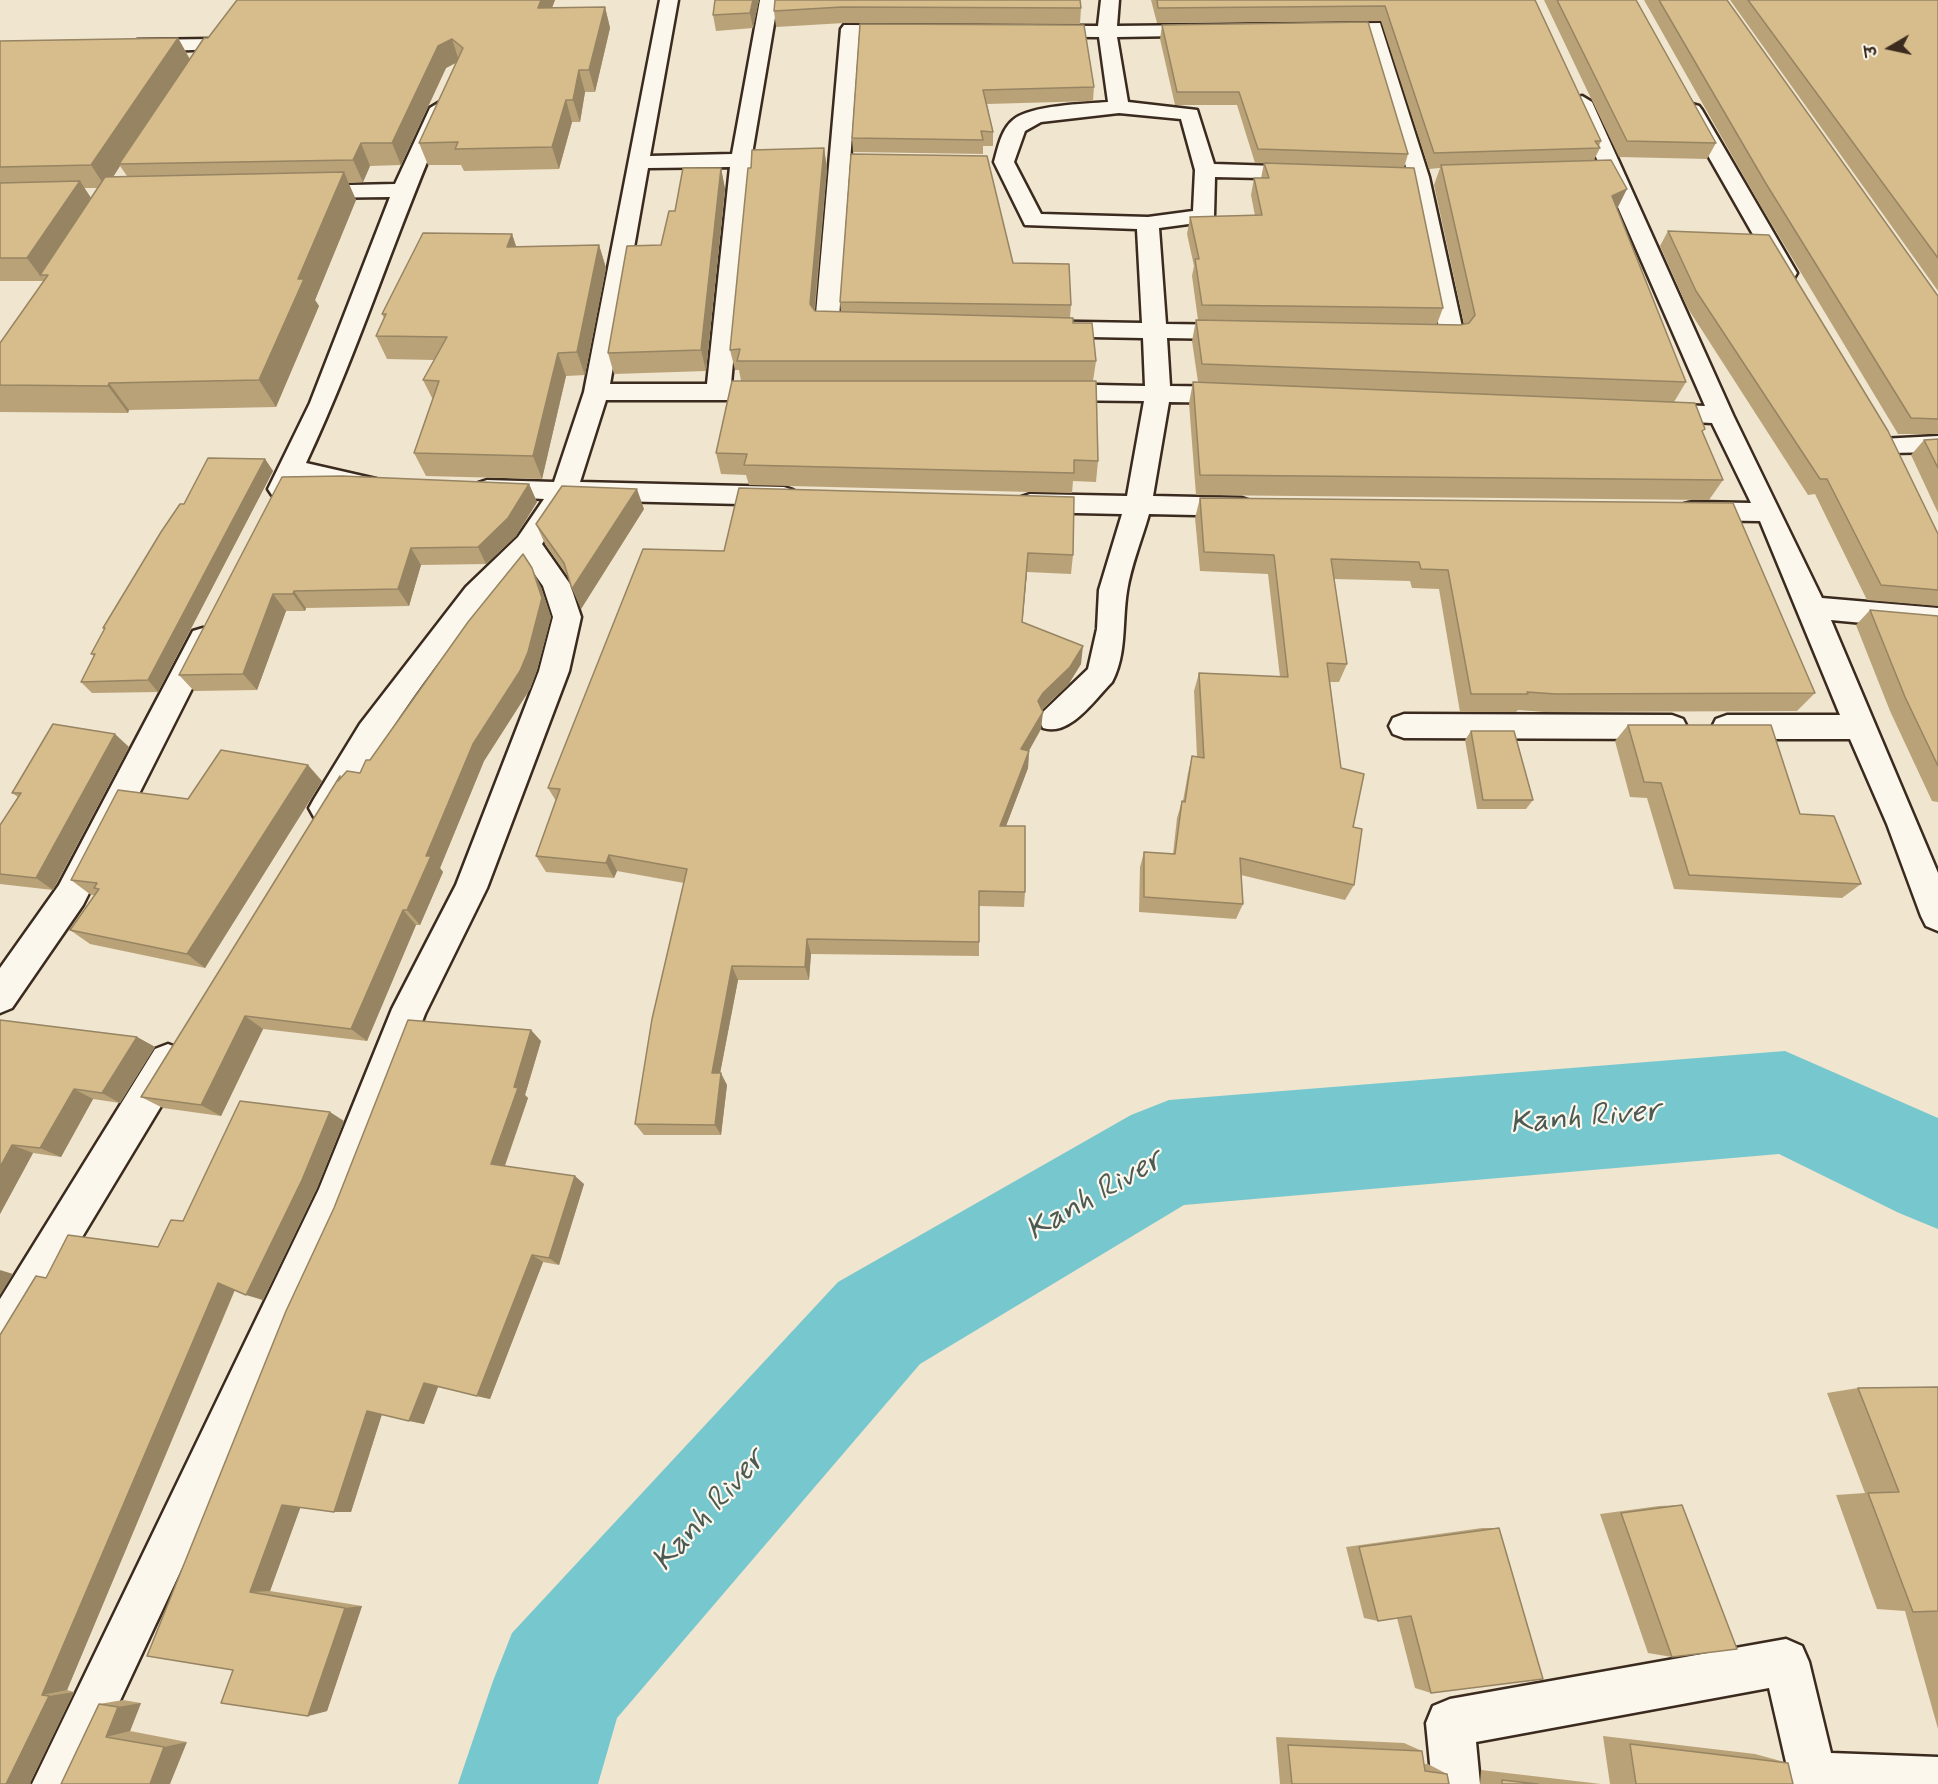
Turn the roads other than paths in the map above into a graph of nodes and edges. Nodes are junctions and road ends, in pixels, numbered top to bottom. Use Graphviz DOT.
graph roads {
  1 [pos="669,0"];
  2 [pos="769,0"];
  3 [pos="1110,0"];
  4 [pos="225,27"];
  5 [pos="1107,32"];
  6 [pos="213,45"];
  7 [pos="118,46"];
  8 [pos="200,64"];
  9 [pos="1570,77"];
  10 [pos="449,90"];
  11 [pos="1681,90"];
  12 [pos="1119,107"];
  13 [pos="741,159"];
  14 [pos="785,160"];
  15 [pos="818,160"];
  16 [pos="840,161"];
  17 [pos="863,161"];
  18 [pos="638,162"];
  19 [pos="981,162"];
  20 [pos="1005,162"];
  21 [pos="1205,170"];
  22 [pos="1324,174"];
  23 [pos="1395,177"];
  24 [pos="1419,177"];
  25 [pos="1442,177"];
  26 [pos="403,190"];
  27 [pos="287,193"];
  28 [pos="1148,224"];
  29 [pos="1796,288"];
  30 [pos="1156,329"];
  31 [pos="596,392"];
  32 [pos="718,392"];
  33 [pos="801,392"];
  34 [pos="1027,392"];
  35 [pos="1158,392"];
  36 [pos="1254,396"];
  37 [pos="1625,411"];
  38 [pos="1721,415"];
  39 [pos="1938,444"];
  40 [pos="1889,445"];
  41 [pos="291,470"];
  42 [pos="388,486"];
  43 [pos="458,488"];
  44 [pos="564,490"];
  45 [pos="803,497"];
  46 [pos="1006,502"];
  47 [pos="1138,506"];
  48 [pos="1269,507"];
  49 [pos="1674,511"];
  50 [pos="269,512"];
  51 [pos="1769,512"];
  52 [pos="528,544"];
  53 [pos="1812,608"];
  54 [pos="214,618"];
  55 [pos="1938,619"];
  56 [pos="1054,720"];
  57 [pos="1404,726"];
  58 [pos="1860,727"];
  59 [pos="310,832"];
  60 [pos="1938,916"];
  61 [pos="0,997"];
  62 [pos="181,1040"];
  63 [pos="0,1335"];
  64 [pos="1814,1780"];
  65 [pos="1938,1781"];
  66 [pos="56,1784"];
  67 [pos="1456,1784"];
  1 -- 18 [label="street"];
  2 -- 13 [label="street"];
  3 -- 5 [label="street"];
  4 -- 6 [label="street"];
  5 -- 12 [label="street"];
  5 -- 16 [label="street"];
  5 -- 24 [label="street"];
  6 -- 7 [label="street"];
  6 -- 8 [label="street"];
  9 -- 38 [label="street"];
  10 -- 26 [label="street"];
  11 -- 29 [label="street"];
  12 -- 20 [label="street"];
  12 -- 21 [label="street"];
  13 -- 14 [label="street"];
  13 -- 18 [label="street"];
  13 -- 32 [label="street"];
  15 -- 16 [label="street"];
  16 -- 17 [label="street"];
  16 -- 30 [label="street"];
  18 -- 31 [label="street"];
  19 -- 20 [label="street"];
  20 -- 28 [label="street"];
  21 -- 22 [label="street"];
  21 -- 28 [label="street"];
  23 -- 24 [label="street"];
  24 -- 25 [label="street"];
  24 -- 30 [label="street"];
  26 -- 27 [label="street"];
  26 -- 41 [label="street"];
  28 -- 30 [label="street"];
  30 -- 35 [label="street"];
  31 -- 32 [label="street"];
  31 -- 44 [label="street"];
  32 -- 33 [label="street"];
  34 -- 35 [label="street"];
  35 -- 36 [label="street"];
  35 -- 47 [label="street"];
  37 -- 38 [label="street"];
  38 -- 51 [label="street"];
  39 -- 40 [label="street"];
  41 -- 42 [label="street"];
  41 -- 50 [label="street"];
  43 -- 44 [label="street"];
  44 -- 45 [label="street"];
  44 -- 52 [label="street"];
  46 -- 47 [label="street"];
  47 -- 48 [label="street"];
  47 -- 56 [label="street"];
  49 -- 51 [label="street"];
  51 -- 53 [label="street"];
  52 -- 59 [label="street"];
  52 -- 66 [label="street"];
  53 -- 55 [label="street"];
  53 -- 58 [label="street"];
  54 -- 61 [label="street"];
  57 -- 58 [label="street"];
  58 -- 60 [label="street"];
  62 -- 63 [label="street"];
  64 -- 65 [label="street"];
  64 -- 67 [label="street"];
}
